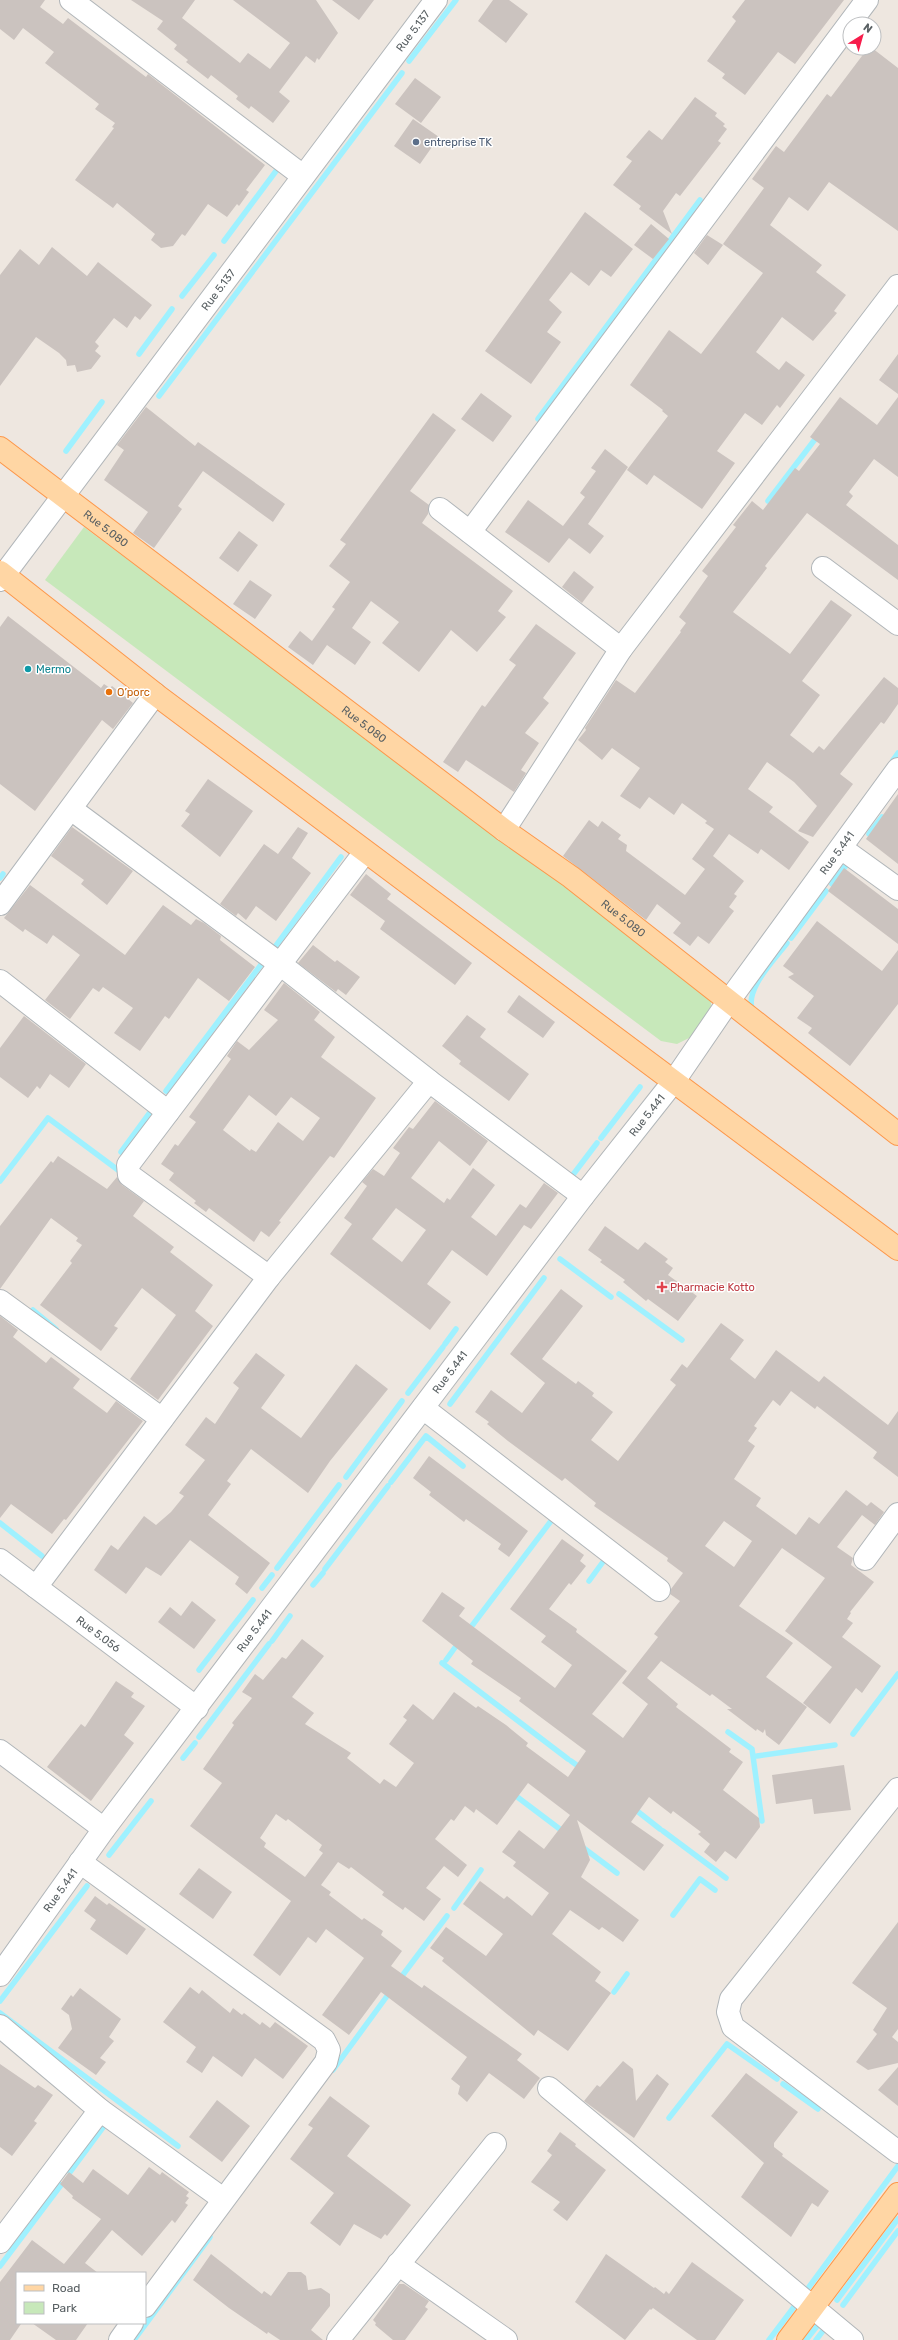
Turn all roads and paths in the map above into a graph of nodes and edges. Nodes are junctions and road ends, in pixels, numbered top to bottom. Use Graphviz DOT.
graph roads {
  1 [pos="71,0"];
  2 [pos="436,0"];
  3 [pos="867,0"];
  4 [pos="303,176"];
  5 [pos="898,286"];
  6 [pos="0,448"];
  7 [pos="62,495"];
  8 [pos="440,509"];
  9 [pos="470,532"];
  10 [pos="823,568"];
  11 [pos="1,576"];
  12 [pos="898,624"];
  13 [pos="621,649"];
  14 [pos="155,694"];
  15 [pos="898,769"];
  16 [pos="71,809"];
  17 [pos="504,830"];
  18 [pos="841,848"];
  19 [pos="365,852"];
  20 [pos="898,889"];
  21 [pos="0,904"];
  22 [pos="280,964"];
  23 [pos="0,981"];
  24 [pos="728,1002"];
  25 [pos="429,1081"];
  26 [pos="674,1081"];
  27 [pos="168,1112"];
  28 [pos="898,1134"];
  29 [pos="583,1196"];
  30 [pos="898,1249"];
  31 [pos="269,1278"];
  32 [pos="0,1301"];
  33 [pos="423,1408"];
  34 [pos="162,1420"];
  35 [pos="898,1514"];
  36 [pos="865,1559"];
  37 [pos="0,1560"];
  38 [pos="36,1587"];
  39 [pos="658,1590"];
  40 [pos="197,1708"];
  41 [pos="0,1751"];
  42 [pos="898,1789"];
  43 [pos="104,1829"];
  44 [pos="80,1862"];
  45 [pos="0,1975"];
  46 [pos="0,2026"];
  47 [pos="549,2088"];
  48 [pos="100,2110"];
  49 [pos="495,2144"];
  50 [pos="898,2152"];
  51 [pos="898,2194"];
  52 [pos="223,2199"];
  53 [pos="0,2242"];
  54 [pos="398,2264"];
  55 [pos="146,2305"];
  56 [pos="812,2308"];
  57 [pos="131,2324"];
  58 [pos="120,2340"];
  59 [pos="338,2340"];
  60 [pos="506,2340"];
  61 [pos="788,2340"];
  62 [pos="852,2340"];
  1 -- 4 [label="street"];
  2 -- 4 [label="street, Rue 5.137"];
  3 -- 9 [label="street"];
  4 -- 7 [label="street, Rue 5.137"];
  5 -- 13 [label="street"];
  6 -- 7 [label="main road, Rue 5.080"];
  7 -- 11 [label="street, Rue 5.137"];
  7 -- 17 [label="main road, Rue 5.080"];
  8 -- 9 [label="street"];
  9 -- 13 [label="street"];
  10 -- 12 [label="street"];
  11 -- 14 [label="main road"];
  13 -- 17 [label="street"];
  14 -- 16 [label="street"];
  14 -- 19 [label="main road"];
  15 -- 18 [label="street, Rue 5.441"];
  16 -- 21 [label="street"];
  16 -- 22 [label="street"];
  17 -- 24 [label="main road, Rue 5.080"];
  18 -- 20 [label="street"];
  18 -- 24 [label="street, Rue 5.441"];
  19 -- 22 [label="street"];
  19 -- 26 [label="main road"];
  22 -- 25 [label="street"];
  22 -- 27 [label="street"];
  23 -- 27 [label="street"];
  24 -- 26 [label="street, Rue 5.441"];
  24 -- 28 [label="main road, Rue 5.080"];
  25 -- 29 [label="street"];
  25 -- 31 [label="street"];
  26 -- 29 [label="street, Rue 5.441"];
  26 -- 30 [label="main road"];
  27 -- 31 [label="street"];
  29 -- 33 [label="street, Rue 5.441"];
  31 -- 34 [label="street"];
  32 -- 34 [label="street"];
  33 -- 39 [label="street"];
  33 -- 40 [label="street, Rue 5.441"];
  34 -- 38 [label="street"];
  35 -- 36 [label="street"];
  37 -- 38 [label="street, Rue 5.056"];
  38 -- 40 [label="street, Rue 5.056"];
  40 -- 43 [label="street, Rue 5.441"];
  41 -- 43 [label="street"];
  42 -- 50 [label="street"];
  43 -- 44 [label="street, Rue 5.441"];
  44 -- 45 [label="street, Rue 5.441"];
  44 -- 52 [label="street"];
  46 -- 48 [label="street"];
  47 -- 56 [label="street"];
  48 -- 52 [label="street"];
  48 -- 53 [label="street"];
  49 -- 54 [label="street"];
  51 -- 56 [label="main road"];
  52 -- 55 [label="street"];
  54 -- 59 [label="street"];
  54 -- 60 [label="street"];
  56 -- 61 [label="main road"];
  56 -- 62 [label="street"];
  57 -- 58 [label="street"];
}
